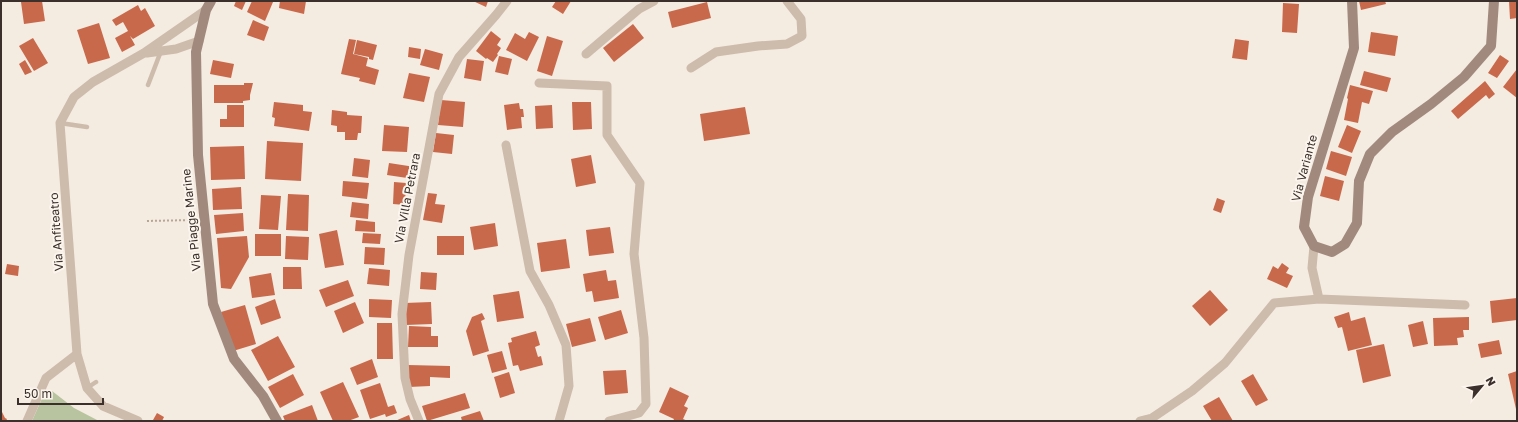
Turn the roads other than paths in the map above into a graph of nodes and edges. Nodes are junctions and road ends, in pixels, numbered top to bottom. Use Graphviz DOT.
graph roads {
  1 [pos="507,1"];
  2 [pos="654,1"];
  3 [pos="787,1"];
  4 [pos="1352,1"];
  5 [pos="1494,1"];
  6 [pos="209,6"];
  7 [pos="198,41"];
  8 [pos="160,51"];
  9 [pos="144,53"];
  10 [pos="586,54"];
  11 [pos="691,68"];
  12 [pos="539,83"];
  13 [pos="148,85"];
  14 [pos="60,123"];
  15 [pos="87,127"];
  16 [pos="506,146"];
  17 [pos="1314,246"];
  18 [pos="1319,299"];
  19 [pos="1465,304"];
  20 [pos="77,354"];
  21 [pos="96,382"];
  22 [pos="87,388"];
  23 [pos="27,421"];
  24 [pos="138,421"];
  25 [pos="277,421"];
  26 [pos="419,421"];
  27 [pos="559,421"];
  28 [pos="609,421"];
  29 [pos="1140,421"];
  1 -- 26 [label="street, Via Villa Petrara"];
  2 -- 10 [label="street"];
  3 -- 11 [label="street"];
  4 -- 17 [label="street, Via Variante"];
  5 -- 17 [label="street"];
  6 -- 7 [label="street, Via Piagge Marine"];
  6 -- 9 [label="street"];
  7 -- 8 [label="street"];
  7 -- 25 [label="street, Via Piagge Marine"];
  8 -- 9 [label="street"];
  8 -- 13 [label="lane"];
  9 -- 14 [label="street"];
  12 -- 28 [label="street"];
  14 -- 15 [label="lane"];
  14 -- 20 [label="street, Via Anfiteatro"];
  16 -- 27 [label="street"];
  17 -- 18 [label="street"];
  18 -- 19 [label="street"];
  18 -- 29 [label="street"];
  20 -- 22 [label="street, Via Anfiteatro"];
  20 -- 23 [label="street"];
  21 -- 22 [label="lane"];
  22 -- 24 [label="street, Via Anfiteatro"];
}
